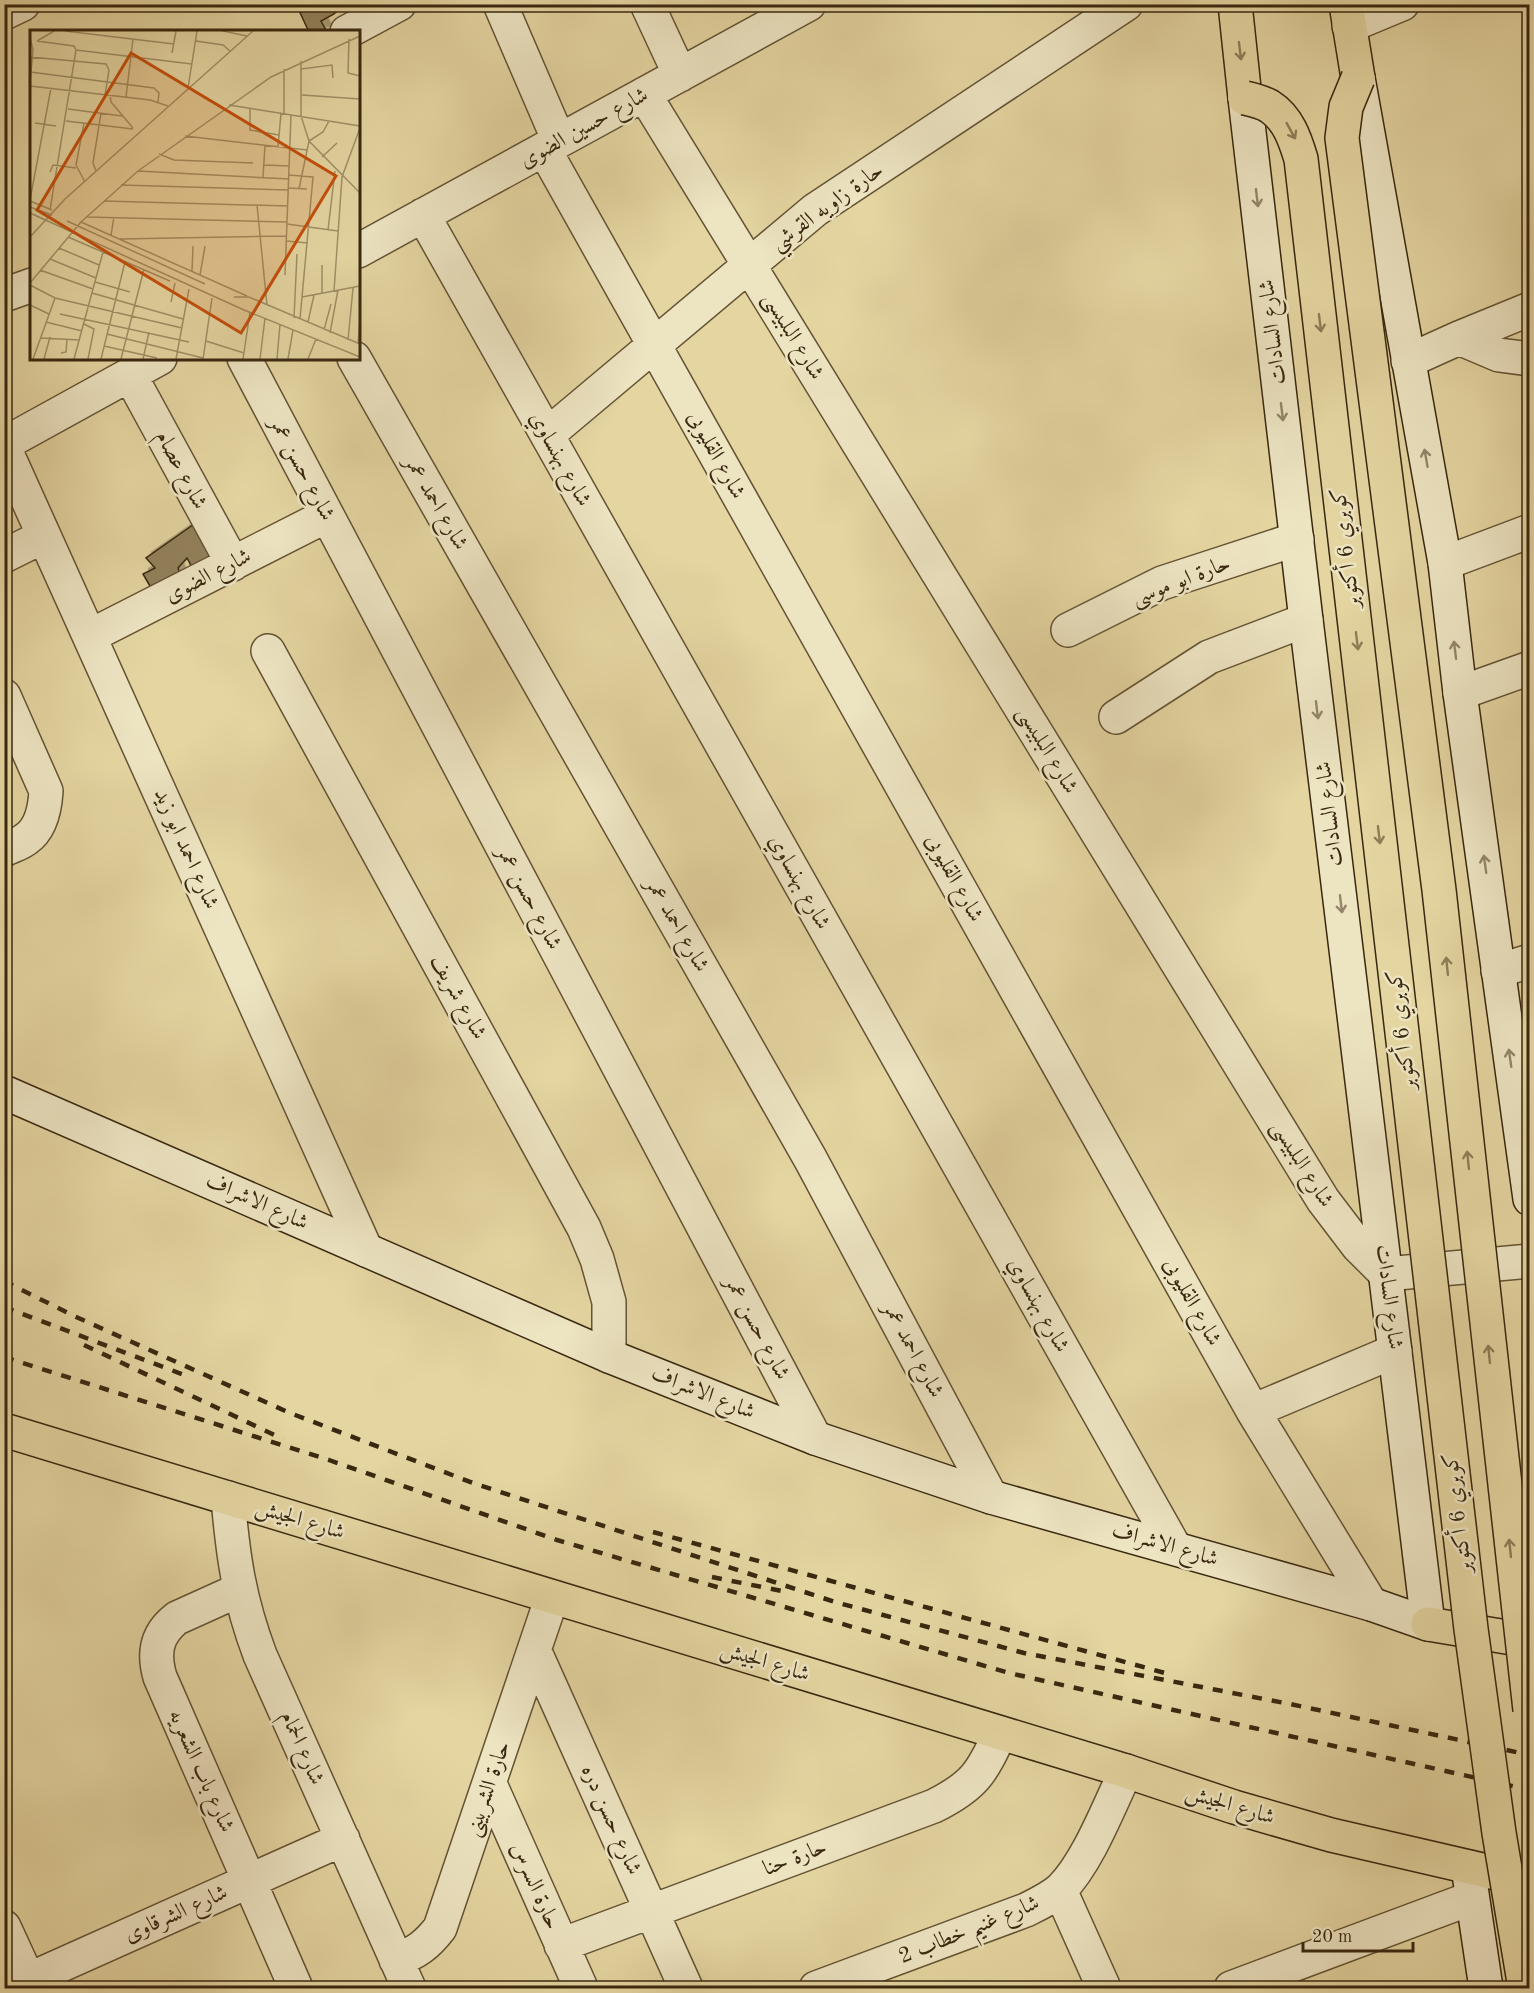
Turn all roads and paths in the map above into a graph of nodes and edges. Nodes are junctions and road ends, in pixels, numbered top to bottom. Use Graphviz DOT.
graph roads {
  1 [pos="23,4"];
  2 [pos="399,4"];
  3 [pos="500,4"];
  4 [pos="647,4"];
  5 [pos="809,4"];
  6 [pos="1126,4"];
  7 [pos="1234,4"];
  8 [pos="1402,4"];
  9 [pos="4,13"];
  10 [pos="764,15"];
  11 [pos="1347,15"];
  12 [pos="351,30"];
  13 [pos="680,75"];
  14 [pos="1358,78"];
  15 [pos="644,94"];
  16 [pos="1245,98"];
  17 [pos="552,145"];
  18 [pos="423,215"];
  19 [pos="360,250"];
  20 [pos="750,264"];
  21 [pos="30,286"];
  22 [pos="4,295"];
  23 [pos="1530,309"];
  24 [pos="1459,338"];
  25 [pos="654,345"];
  26 [pos="1530,359"];
  27 [pos="156,360"];
  28 [pos="245,360"];
  29 [pos="355,360"];
  30 [pos="1408,361"];
  31 [pos="130,375"];
  32 [pos="547,435"];
  33 [pos="4,446"];
  34 [pos="326,516"];
  35 [pos="1530,531"];
  36 [pos="44,536"];
  37 [pos="1297,539"];
  38 [pos="4,556"];
  39 [pos="1445,562"];
  40 [pos="233,564"];
  41 [pos="1306,620"];
  42 [pos="1068,630"];
  43 [pos="90,636"];
  44 [pos="268,651"];
  45 [pos="1530,668"];
  46 [pos="1460,693"];
  47 [pos="4,696"];
  48 [pos="1116,717"];
  49 [pos="4,850"];
  50 [pos="1530,961"];
  51 [pos="1498,971"];
  52 [pos="4,1092"];
  53 [pos="1526,1137"];
  54 [pos="1530,1199"];
  55 [pos="366,1250"];
  56 [pos="1530,1261"];
  57 [pos="1386,1274"];
  58 [pos="1395,1351"];
  59 [pos="609,1356"];
  60 [pos="1253,1411"];
  61 [pos="6,1431"];
  62 [pos="815,1438"];
  63 [pos="991,1497"];
  64 [pos="228,1498"];
  65 [pos="1175,1548"];
  66 [pos="239,1590"];
  67 [pos="552,1597"];
  68 [pos="1371,1604"];
  69 [pos="1428,1624"];
  70 [pos="1530,1641"];
  71 [pos="535,1652"];
  72 [pos="1530,1710"];
  73 [pos="1000,1733"];
  74 [pos="1126,1771"];
  75 [pos="490,1784"];
  76 [pos="343,1839"];
  77 [pos="249,1881"];
  78 [pos="1530,1881"];
  79 [pos="1470,1883"];
  80 [pos="1060,1890"];
  81 [pos="652,1912"];
  82 [pos="4,1927"];
  83 [pos="561,1945"];
  84 [pos="403,1974"];
  85 [pos="24,1986"];
  86 [pos="296,1989"];
  87 [pos="581,1989"];
  88 [pos="686,1989"];
  89 [pos="816,1989"];
  90 [pos="1104,1989"];
  91 [pos="1231,1989"];
  92 [pos="1486,1989"];
  93 [pos="1525,1989"];
  1 -- 9 [label="street"];
  2 -- 12 [label="street"];
  3 -- 17 [label="street, شارع القليوبى"];
  4 -- 13 [label="street"];
  5 -- 10 [label="street, شارع حسين الضوى"];
  6 -- 20 [label="street, حارة زاويه القرشي"];
  7 -- 16 [label="main road, شارع السادات, one-way"];
  8 -- 11 [label="street"];
  10 -- 13 [label="street, شارع حسين الضوى"];
  11 -- 14 [label="main road"];
  13 -- 15 [label="street, شارع حسين الضوى"];
  14 -- 30 [label="street"];
  72 -- 14 [label="main road, one-way, bridge"];
  15 -- 17 [label="street, شارع حسين الضوى"];
  15 -- 20 [label="street, شارع البلبيسى"];
  16 -- 37 [label="street, شارع السادات, one-way"];
  16 -- 93 [label="main road, كوبري 6 أكتوبر, one-way, bridge"];
  17 -- 18 [label="street, شارع حسين الضوى"];
  17 -- 25 [label="street, شارع القليوبى"];
  18 -- 19 [label="street, شارع حسين الضوى"];
  18 -- 32 [label="street, شارع بهنساوي"];
  20 -- 25 [label="street, حارة زاويه القرشي"];
  20 -- 57 [label="street, شارع البلبيسى"];
  21 -- 22 [label="street"];
  23 -- 24 [label="street"];
  24 -- 26 [label="street"];
  24 -- 30 [label="street"];
  25 -- 32 [label="street, حارة زاويه القرشي"];
  25 -- 60 [label="street, شارع القليوبى"];
  27 -- 31 [label="street"];
  28 -- 34 [label="street, شارع حسن عمر"];
  29 -- 63 [label="street, شارع احمد عمر"];
  39 -- 30 [label="street, one-way"];
  31 -- 33 [label="street"];
  31 -- 40 [label="street, شارع عصام"];
  32 -- 65 [label="street, شارع بهنساوي"];
  33 -- 36 [label="street, شارع احمد ابو زيد"];
  34 -- 40 [label="street, شارع الضوى"];
  34 -- 62 [label="street, شارع حسن عمر"];
  35 -- 39 [label="street"];
  36 -- 38 [label="street"];
  36 -- 43 [label="street, شارع احمد ابو زيد"];
  37 -- 41 [label="street, شارع السادات"];
  37 -- 42 [label="street, حارة ابو موسى"];
  46 -- 39 [label="street, one-way"];
  40 -- 43 [label="street, شارع الضوى"];
  41 -- 48 [label="street"];
  41 -- 57 [label="street, شارع السادات, one-way"];
  43 -- 55 [label="street, شارع احمد ابو زيد"];
  44 -- 59 [label="street, شارع شريف"];
  45 -- 46 [label="street"];
  51 -- 46 [label="street, one-way"];
  47 -- 49 [label="street"];
  50 -- 51 [label="street"];
  53 -- 51 [label="street, one-way"];
  52 -- 55 [label="street, شارع الاشراف"];
  53 -- 54 [label="street"];
  55 -- 59 [label="street, شارع الاشراف"];
  56 -- 57 [label="street"];
  57 -- 58 [label="street, شارع السادات"];
  58 -- 60 [label="street"];
  58 -- 69 [label="street, شارع السادات"];
  59 -- 62 [label="street, شارع الاشراف"];
  60 -- 68 [label="street, شارع القليوبى"];
  61 -- 64 [label="main road, شارع الجيش"];
  62 -- 63 [label="street, شارع الاشراف"];
  63 -- 65 [label="street, شارع الاشراف"];
  64 -- 66 [label="street, شارع الحمام"];
  64 -- 67 [label="main road, شارع الجيش"];
  65 -- 68 [label="street, شارع الاشراف"];
  66 -- 76 [label="street, شارع الحمام"];
  66 -- 77 [label="street, شارع باب الشعريه"];
  67 -- 71 [label="street, حارة الشربينى"];
  67 -- 73 [label="main road, شارع الجيش"];
  68 -- 69 [label="street, شارع الاشراف"];
  69 -- 70 [label="main road"];
  71 -- 75 [label="street, حارة الشربينى"];
  71 -- 81 [label="street, شارع حسن دره"];
  73 -- 74 [label="main road, شارع الجيش"];
  73 -- 81 [label="street, حارة حنا"];
  74 -- 79 [label="main road, شارع الجيش"];
  74 -- 80 [label="street, شارع غنيم خطاب 2"];
  75 -- 83 [label="street, حارة السرس"];
  75 -- 84 [label="street, حارة الشربينى"];
  76 -- 77 [label="street, شارع الشرقاوى"];
  76 -- 84 [label="street, شارع الحمام"];
  77 -- 85 [label="street, شارع الشرقاوى"];
  77 -- 86 [label="street, شارع باب الشعريه"];
  78 -- 79 [label="main road, شارع الجيش"];
  79 -- 91 [label="street"];
  79 -- 92 [label="street"];
  80 -- 89 [label="street, شارع غنيم خطاب 2"];
  80 -- 90 [label="street"];
  81 -- 83 [label="street, حارة حنا"];
  81 -- 88 [label="street, شارع حسن دره"];
  82 -- 85 [label="street"];
  83 -- 87 [label="street, حارة السرس"];
}
